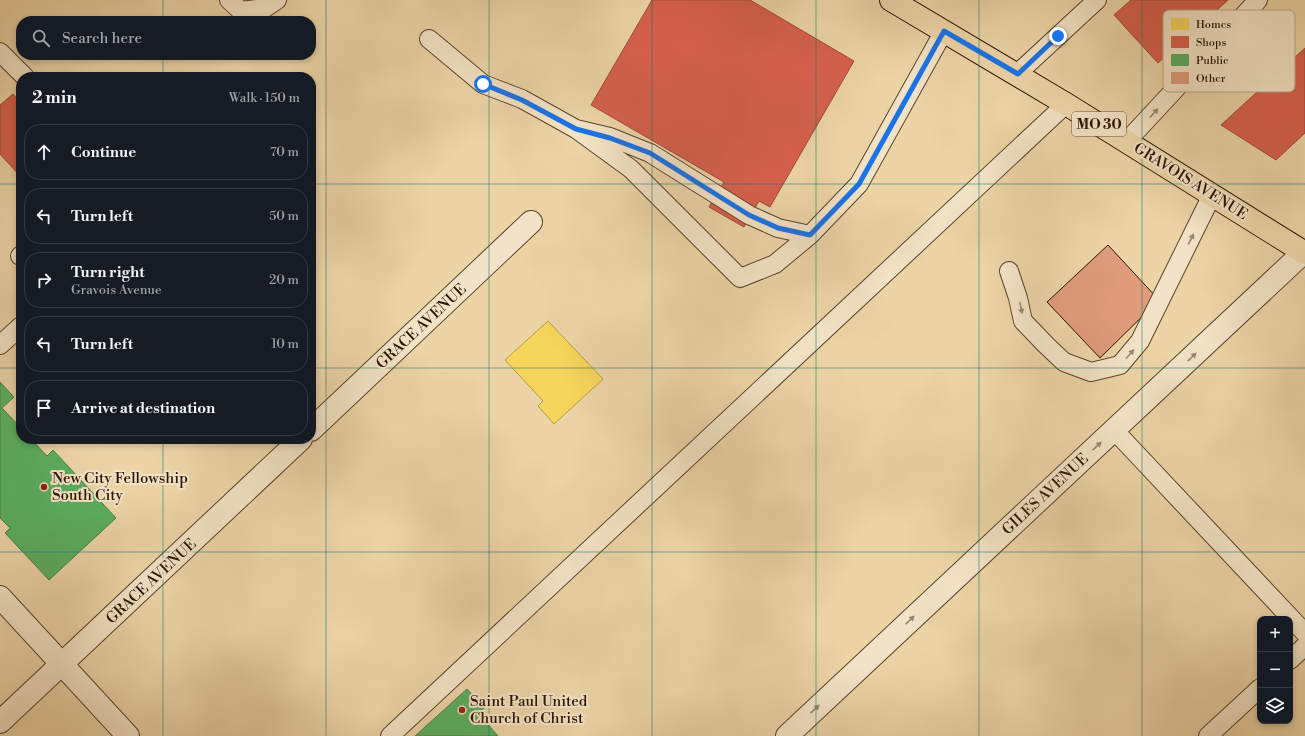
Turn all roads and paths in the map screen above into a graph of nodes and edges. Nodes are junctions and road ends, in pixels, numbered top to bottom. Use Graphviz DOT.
graph roads {
  1 [pos="229,0"];
  2 [pos="277,0"];
  3 [pos="891,0"];
  4 [pos="1097,0"];
  5 [pos="1258,0"];
  6 [pos="1249,10"];
  7 [pos="944,31"];
  8 [pos="429,39"];
  9 [pos="0,52"];
  10 [pos="20,72"];
  11 [pos="1018,74"];
  12 [pos="1173,92"];
  13 [pos="1066,104"];
  14 [pos="576,129"];
  15 [pos="1127,141"];
  16 [pos="1212,195"];
  17 [pos="531,222"];
  18 [pos="810,235"];
  19 [pos="1304,253"];
  20 [pos="1009,271"];
  21 [pos="16,331"];
  22 [pos="0,345"];
  23 [pos="316,425"];
  24 [pos="1114,430"];
  25 [pos="296,444"];
  26 [pos="0,596"];
  27 [pos="1305,633"];
  28 [pos="1305,646"];
  29 [pos="1293,657"];
  30 [pos="63,665"];
  31 [pos="1257,691"];
  32 [pos="0,722"];
  33 [pos="128,736"];
  34 [pos="390,736"];
  35 [pos="787,736"];
  36 [pos="1208,736"];
  1 -- 2 [label="lane"];
  3 -- 7 [label="main road, GRAVOIS AVENUE / MO 30"];
  4 -- 11 [label="lane"];
  6 -- 5 [label="lane, one-way"];
  7 -- 11 [label="main road, GRAVOIS AVENUE / MO 30"];
  7 -- 18 [label="lane"];
  8 -- 14 [label="lane"];
  9 -- 10 [label="lane"];
  11 -- 13 [label="main road, GRAVOIS AVENUE / MO 30"];
  15 -- 12 [label="lane, one-way"];
  13 -- 15 [label="main road, GRAVOIS AVENUE / MO 30"];
  13 -- 34 [label="lane"];
  14 -- 18 [label="lane"];
  14 -- 18 [label="lane"];
  15 -- 16 [label="main road, GRAVOIS AVENUE / MO 30"];
  16 -- 19 [label="main road, GRAVOIS AVENUE / MO 30"];
  20 -- 16 [label="lane, one-way"];
  17 -- 23 [label="street, GRACE AVENUE"];
  24 -- 19 [label="street, GILES AVENUE, one-way"];
  21 -- 22 [label="lane"];
  24 -- 27 [label="lane"];
  35 -- 24 [label="street, GILES AVENUE, one-way"];
  25 -- 30 [label="street, GRACE AVENUE"];
  26 -- 30 [label="street"];
  28 -- 29 [label="lane"];
  30 -- 32 [label="street, GRACE AVENUE"];
  30 -- 33 [label="street"];
  31 -- 36 [label="lane"];
}
